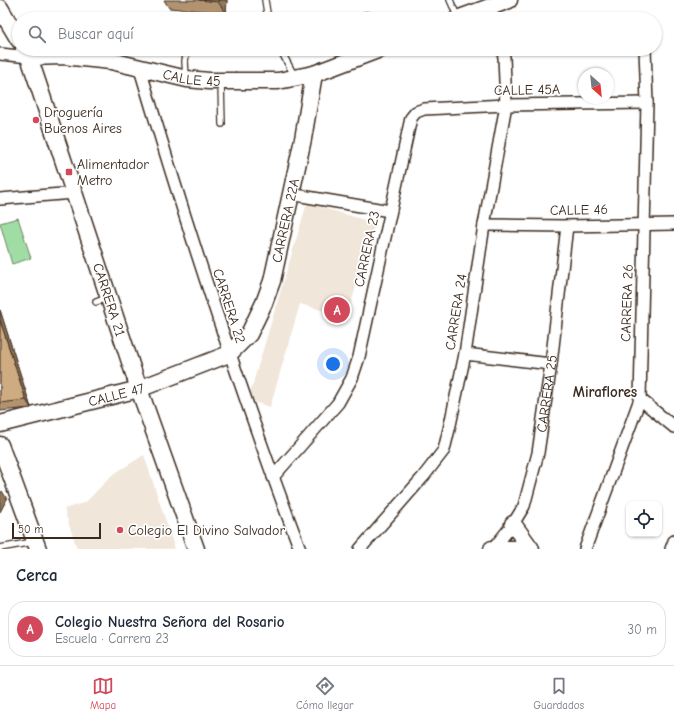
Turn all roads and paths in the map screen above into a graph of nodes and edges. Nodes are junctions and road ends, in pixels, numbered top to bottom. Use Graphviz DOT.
graph roads {
  1 [pos="265,0"];
  2 [pos="450,0"];
  3 [pos="509,0"];
  4 [pos="0,8"];
  5 [pos="490,9"];
  6 [pos="267,12"];
  7 [pos="455,12"];
  8 [pos="480,12"];
  9 [pos="12,28"];
  10 [pos="0,54"];
  11 [pos="12,54"];
  12 [pos="28,56"];
  13 [pos="63,56"];
  14 [pos="186,56"];
  15 [pos="284,56"];
  16 [pos="360,56"];
  17 [pos="504,56"];
  18 [pos="645,56"];
  19 [pos="140,69"];
  20 [pos="314,74"];
  21 [pos="296,78"];
  22 [pos="187,79"];
  23 [pos="221,81"];
  24 [pos="647,103"];
  25 [pos="506,105"];
  26 [pos="411,118"];
  27 [pos="222,124"];
  28 [pos="74,193"];
  29 [pos="290,194"];
  30 [pos="0,199"];
  31 [pos="390,211"];
  32 [pos="644,224"];
  33 [pos="674,224"];
  34 [pos="484,225"];
  35 [pos="567,226"];
  36 [pos="229,354"];
  37 [pos="465,354"];
  38 [pos="551,364"];
  39 [pos="139,389"];
  40 [pos="640,399"];
  41 [pos="0,424"];
  42 [pos="674,427"];
  43 [pos="0,445"];
  44 [pos="273,477"];
  45 [pos="513,524"];
  46 [pos="674,542"];
  47 [pos="37,545"];
  48 [pos="0,548"];
  49 [pos="196,549"];
  50 [pos="300,549"];
  51 [pos="360,549"];
  52 [pos="492,549"];
  53 [pos="514,549"];
  54 [pos="531,549"];
  55 [pos="585,549"];
  56 [pos="671,549"];
  1 -- 6 [label="lane"];
  2 -- 7 [label="lane"];
  3 -- 5 [label="street"];
  4 -- 9 [label="street"];
  5 -- 8 [label="street"];
  10 -- 11 [label="street, CALLE 45"];
  12 -- 28 [label="street, CARRERA 21"];
  13 -- 19 [label="street, CALLE 45"];
  14 -- 22 [label="lane"];
  15 -- 21 [label="lane"];
  16 -- 20 [label="street, CALLE 45"];
  17 -- 25 [label="street, CARRERA 24"];
  18 -- 24 [label="street, CARRERA 26"];
  19 -- 22 [label="street, CALLE 45"];
  19 -- 36 [label="street, CARRERA 22"];
  20 -- 21 [label="street, CALLE 45"];
  20 -- 29 [label="street, CARRERA 22A"];
  21 -- 23 [label="street, CALLE 45"];
  22 -- 23 [label="street, CALLE 45"];
  23 -- 27 [label="lane"];
  24 -- 25 [label="street, CALLE 45A"];
  24 -- 32 [label="street, CARRERA 26"];
  25 -- 26 [label="street, CALLE 45A"];
  25 -- 34 [label="street, CARRERA 24"];
  26 -- 31 [label="street, CARRERA 23"];
  28 -- 30 [label="street"];
  28 -- 39 [label="street, CARRERA 21"];
  29 -- 31 [label="street"];
  29 -- 36 [label="street, CARRERA 22A"];
  31 -- 44 [label="street, CARRERA 23"];
  32 -- 33 [label="street, CALLE 46"];
  32 -- 35 [label="street, CALLE 46"];
  32 -- 40 [label="street, CARRERA 26"];
  34 -- 35 [label="street, CALLE 46"];
  34 -- 37 [label="street, CARRERA 24"];
  35 -- 38 [label="street, CARRERA 25"];
  36 -- 39 [label="street, CALLE 47"];
  36 -- 44 [label="street, CARRERA 22"];
  37 -- 38 [label="street"];
  37 -- 51 [label="street, CARRERA 24"];
  38 -- 45 [label="street, CARRERA 25"];
  39 -- 41 [label="street, CALLE 47"];
  39 -- 49 [label="street, CARRERA 21"];
  40 -- 42 [label="street"];
  40 -- 55 [label="street, CARRERA 26"];
  43 -- 47 [label="street"];
  44 -- 50 [label="street, CARRERA 22"];
  45 -- 52 [label="street, CARRERA 25"];
  45 -- 54 [label="street"];
  46 -- 56 [label="street"];
  47 -- 48 [label="lane"];
  52 -- 53 [label="street"];
}
